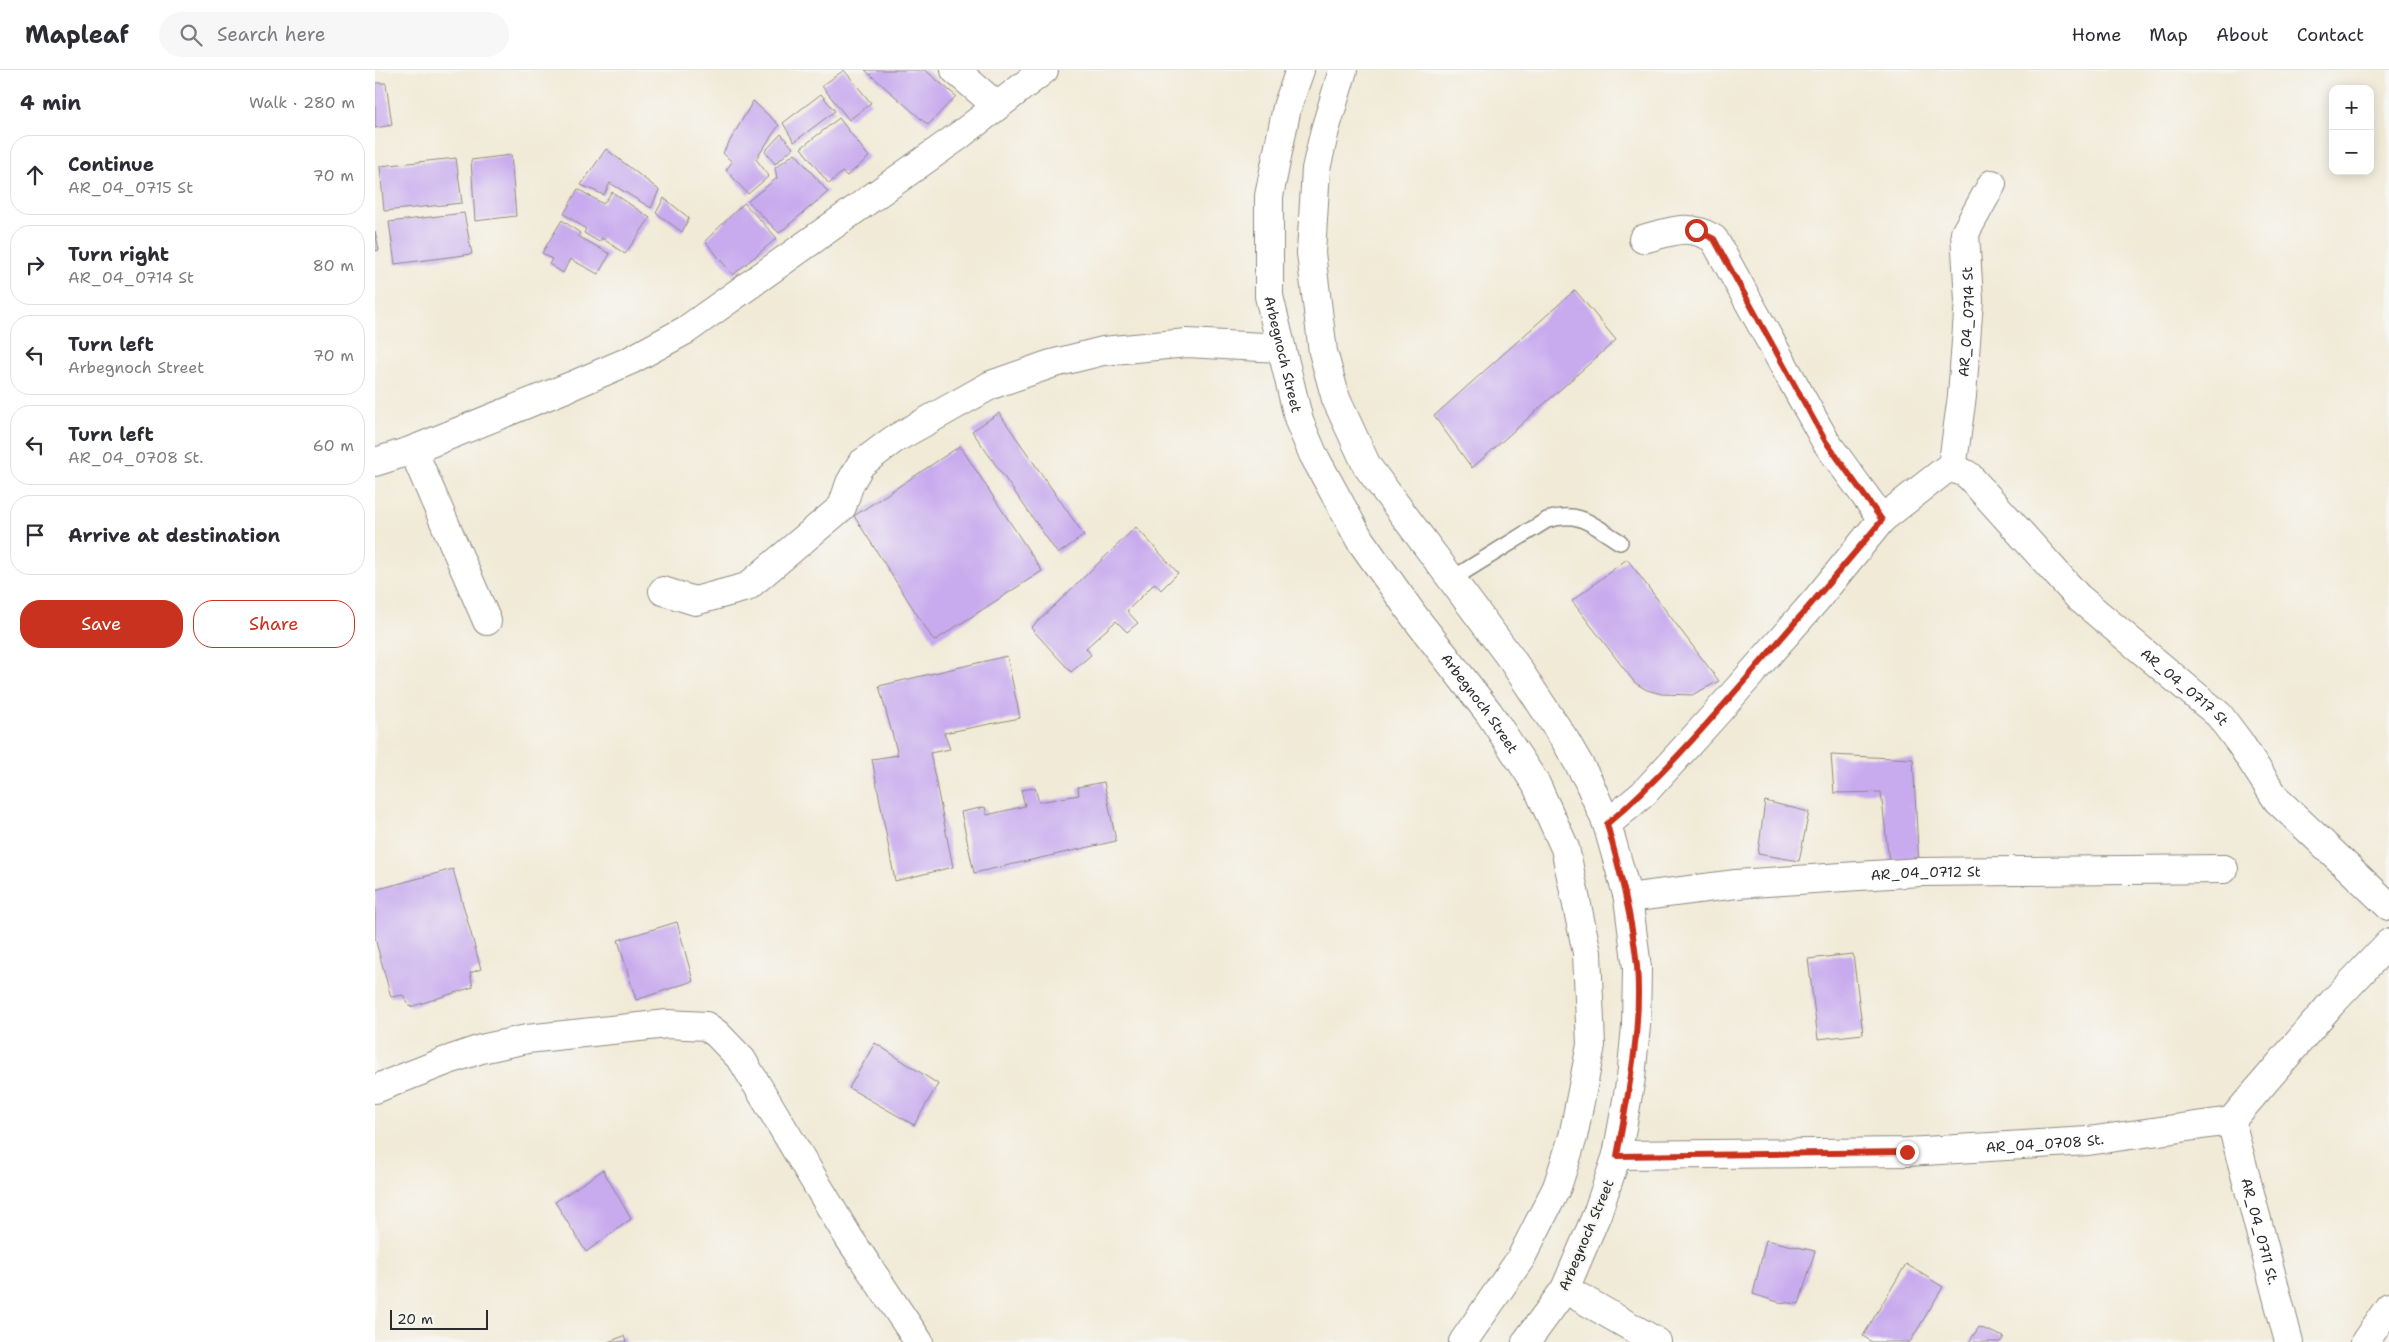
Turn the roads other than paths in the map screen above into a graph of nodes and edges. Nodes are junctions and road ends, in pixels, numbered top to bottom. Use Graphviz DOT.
graph roads {
  1 [pos="955,70"];
  2 [pos="1044,70"];
  3 [pos="1300,70"];
  4 [pos="1343,70"];
  5 [pos="997,106"];
  6 [pos="1992,184"];
  7 [pos="1643,239"];
  8 [pos="1280,348"];
  9 [pos="413,450"];
  10 [pos="375,462"];
  11 [pos="1961,472"];
  12 [pos="1882,520"];
  13 [pos="1621,542"];
  14 [pos="1452,579"];
  15 [pos="663,591"];
  16 [pos="487,621"];
  17 [pos="1607,824"];
  18 [pos="2224,869"];
  19 [pos="1628,898"];
  20 [pos="2389,906"];
  21 [pos="2389,943"];
  22 [pos="375,1089"];
  23 [pos="2231,1121"];
  24 [pos="1617,1156"];
  25 [pos="1565,1289"];
  26 [pos="2389,1306"];
  27 [pos="919,1342"];
  28 [pos="1463,1342"];
  29 [pos="1526,1342"];
  30 [pos="1657,1342"];
  31 [pos="2289,1342"];
  32 [pos="2365,1342"];
  1 -- 5 [label="street"];
  2 -- 5 [label="street"];
  3 -- 8 [label="street, Arbegnoch Street"];
  4 -- 14 [label="street, Arbegnoch Street"];
  5 -- 9 [label="street"];
  6 -- 11 [label="street, AR_04_0714 St"];
  7 -- 12 [label="street"];
  8 -- 15 [label="street"];
  8 -- 28 [label="street, Arbegnoch Street"];
  9 -- 10 [label="street"];
  9 -- 16 [label="street"];
  11 -- 12 [label="street"];
  11 -- 20 [label="street, AR_04_0717 St"];
  12 -- 17 [label="street"];
  13 -- 14 [label="lane"];
  14 -- 17 [label="street, Arbegnoch Street"];
  17 -- 19 [label="street, Arbegnoch Street"];
  18 -- 19 [label="street, AR_04_0712 St"];
  19 -- 24 [label="street, Arbegnoch Street"];
  21 -- 23 [label="street"];
  22 -- 27 [label="street"];
  23 -- 24 [label="street, AR_04_0708 St."];
  23 -- 31 [label="street, AR_04_0711 St."];
  24 -- 25 [label="street, Arbegnoch Street"];
  25 -- 29 [label="street, Arbegnoch Street"];
  25 -- 30 [label="street"];
  26 -- 32 [label="street"];
}
